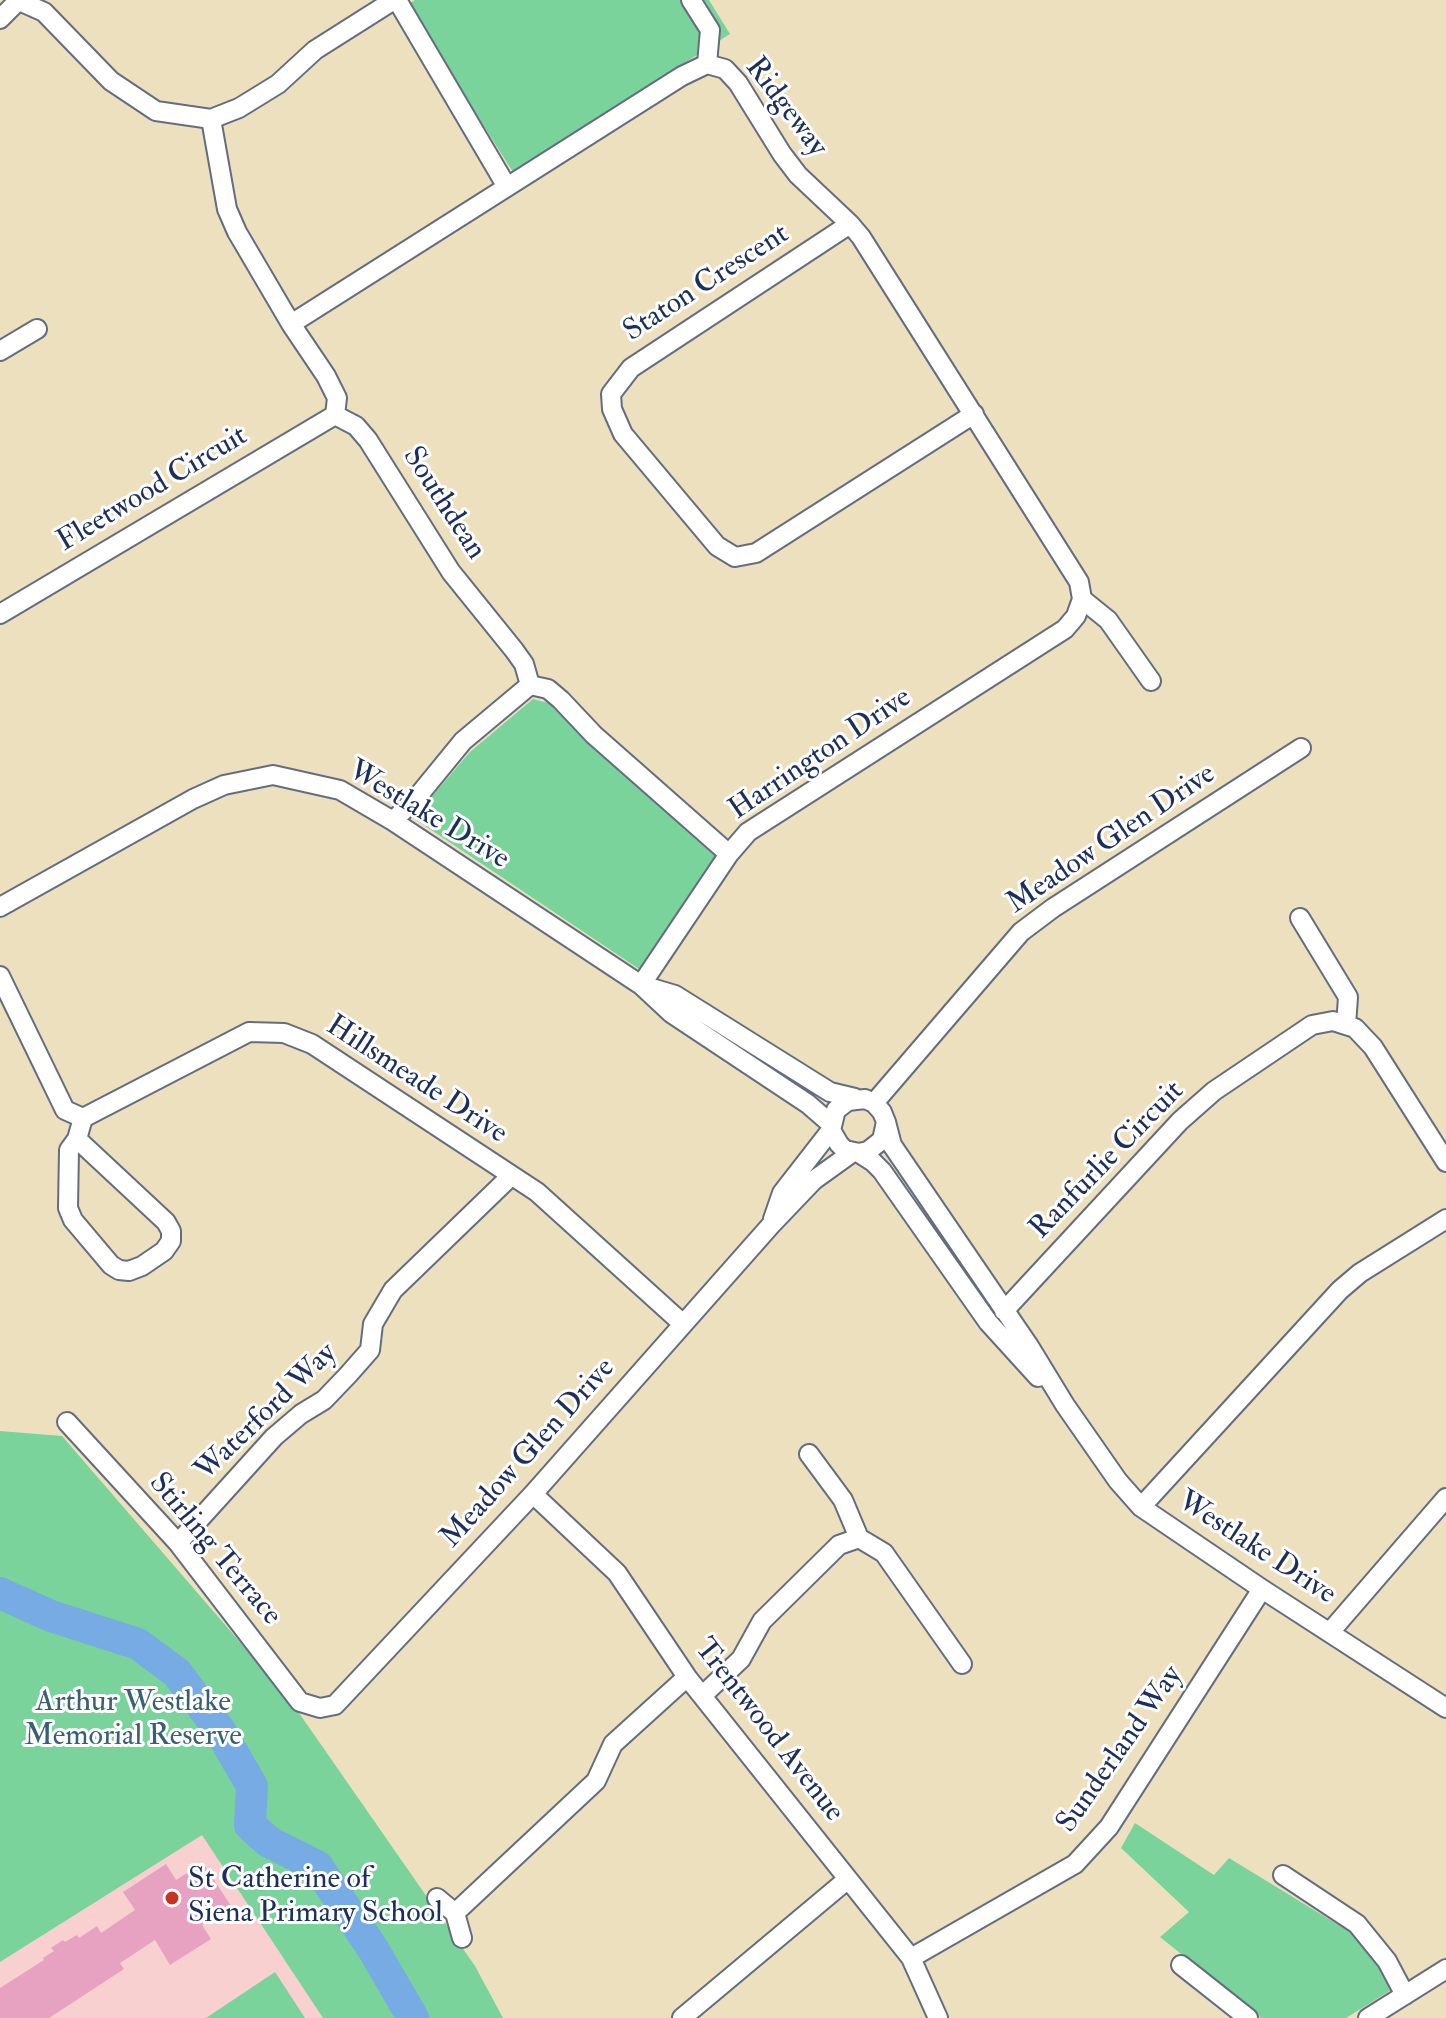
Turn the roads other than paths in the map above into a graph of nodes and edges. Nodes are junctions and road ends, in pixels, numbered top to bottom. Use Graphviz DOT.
graph roads {
  1 [pos="395,0"];
  2 [pos="691,0"];
  3 [pos="17,1"];
  4 [pos="0,19"];
  5 [pos="707,64"];
  6 [pos="211,119"];
  7 [pos="507,187"];
  8 [pos="850,224"];
  9 [pos="291,324"];
  10 [pos="37,329"];
  11 [pos="0,351"];
  12 [pos="974,414"];
  13 [pos="335,415"];
  14 [pos="1079,608"];
  15 [pos="0,614"];
  16 [pos="1151,681"];
  17 [pos="530,685"];
  18 [pos="1301,748"];
  19 [pos="393,821"];
  20 [pos="729,854"];
  21 [pos="0,907"];
  22 [pos="1300,918"];
  23 [pos="0,976"];
  24 [pos="641,985"];
  25 [pos="1346,1025"];
  26 [pos="855,1098"];
  27 [pos="874,1103"];
  28 [pos="83,1118"];
  29 [pos="886,1122"];
  30 [pos="831,1127"];
  31 [pos="77,1139"];
  32 [pos="856,1153"];
  33 [pos="1446,1162"];
  34 [pos="511,1176"];
  35 [pos="1446,1219"];
  36 [pos="771,1225"];
  37 [pos="1004,1311"];
  38 [pos="683,1324"];
  39 [pos="1065,1405"];
  40 [pos="67,1422"];
  41 [pos="809,1454"];
  42 [pos="533,1494"];
  43 [pos="1446,1498"];
  44 [pos="1141,1507"];
  45 [pos="859,1538"];
  46 [pos="178,1543"];
  47 [pos="1262,1589"];
  48 [pos="1330,1632"];
  49 [pos="962,1664"];
  50 [pos="687,1677"];
  51 [pos="703,1695"];
  52 [pos="320,1708"];
  53 [pos="1446,1708"];
  54 [pos="1283,1875"];
  55 [pos="848,1879"];
  56 [pos="437,1898"];
  57 [pos="455,1913"];
  58 [pos="462,1938"];
  59 [pos="911,1958"];
  60 [pos="1181,1965"];
  61 [pos="1446,1969"];
  62 [pos="1405,1995"];
  63 [pos="682,2018"];
  64 [pos="938,2018"];
  65 [pos="1248,2018"];
  66 [pos="1368,2018"];
  1 -- 6 [label="street"];
  1 -- 7 [label="street"];
  2 -- 5 [label="street"];
  3 -- 4 [label="street"];
  3 -- 6 [label="street"];
  5 -- 7 [label="street, Ridgeway"];
  5 -- 8 [label="street, Ridgeway"];
  6 -- 9 [label="street"];
  7 -- 9 [label="street, Ridgeway"];
  8 -- 12 [label="street, Ridgeway"];
  8 -- 12 [label="street, Staton Crescent"];
  9 -- 13 [label="street"];
  10 -- 11 [label="street"];
  12 -- 14 [label="street, Ridgeway"];
  13 -- 15 [label="street, Fleetwood Circuit"];
  13 -- 17 [label="street, Southdean"];
  14 -- 16 [label="street, Ridgeway"];
  14 -- 20 [label="street, Harrington Drive"];
  17 -- 19 [label="street"];
  17 -- 20 [label="street"];
  18 -- 27 [label="street, Meadow Glen Drive"];
  19 -- 21 [label="street, Westlake Drive"];
  19 -- 24 [label="street, Westlake Drive"];
  20 -- 24 [label="street, Harrington Drive"];
  22 -- 25 [label="street"];
  23 -- 28 [label="street"];
  24 -- 26 [label="street, Westlake Drive"];
  24 -- 30 [label="street, Westlake Drive"];
  25 -- 33 [label="street"];
  25 -- 37 [label="street, Ranfurlie Circuit"];
  26 -- 27 [label="street"];
  26 -- 30 [label="street"];
  27 -- 29 [label="street"];
  28 -- 31 [label="street"];
  28 -- 34 [label="street, Hillsmeade Drive"];
  29 -- 32 [label="street"];
  29 -- 37 [label="street, Westlake Drive"];
  30 -- 32 [label="street"];
  30 -- 36 [label="street, Meadow Glen Drive"];
  31 -- 31 [label="street"];
  32 -- 36 [label="street, Meadow Glen Drive"];
  32 -- 39 [label="street, Westlake Drive"];
  34 -- 38 [label="street, Hillsmeade Drive"];
  34 -- 46 [label="street, Waterford Way"];
  35 -- 44 [label="street"];
  36 -- 38 [label="street, Meadow Glen Drive"];
  37 -- 39 [label="street, Westlake Drive"];
  38 -- 42 [label="street, Meadow Glen Drive"];
  39 -- 44 [label="street, Westlake Drive"];
  40 -- 46 [label="street, Stirling Terrace"];
  41 -- 45 [label="street"];
  42 -- 50 [label="street, Trentwood Avenue"];
  42 -- 52 [label="street, Meadow Glen Drive"];
  43 -- 48 [label="street"];
  44 -- 47 [label="street, Westlake Drive"];
  45 -- 49 [label="street"];
  45 -- 51 [label="street"];
  46 -- 52 [label="street, Stirling Terrace"];
  47 -- 48 [label="street, Westlake Drive"];
  47 -- 59 [label="street, Sunderland Way"];
  48 -- 53 [label="street, Westlake Drive"];
  50 -- 51 [label="street, Trentwood Avenue"];
  50 -- 57 [label="street"];
  51 -- 55 [label="street, Trentwood Avenue"];
  54 -- 62 [label="street"];
  55 -- 59 [label="street, Trentwood Avenue"];
  55 -- 63 [label="street"];
  56 -- 57 [label="street"];
  57 -- 58 [label="street"];
  59 -- 64 [label="street, Trentwood Avenue"];
  60 -- 65 [label="street"];
  61 -- 62 [label="street"];
  62 -- 66 [label="street"];
}
